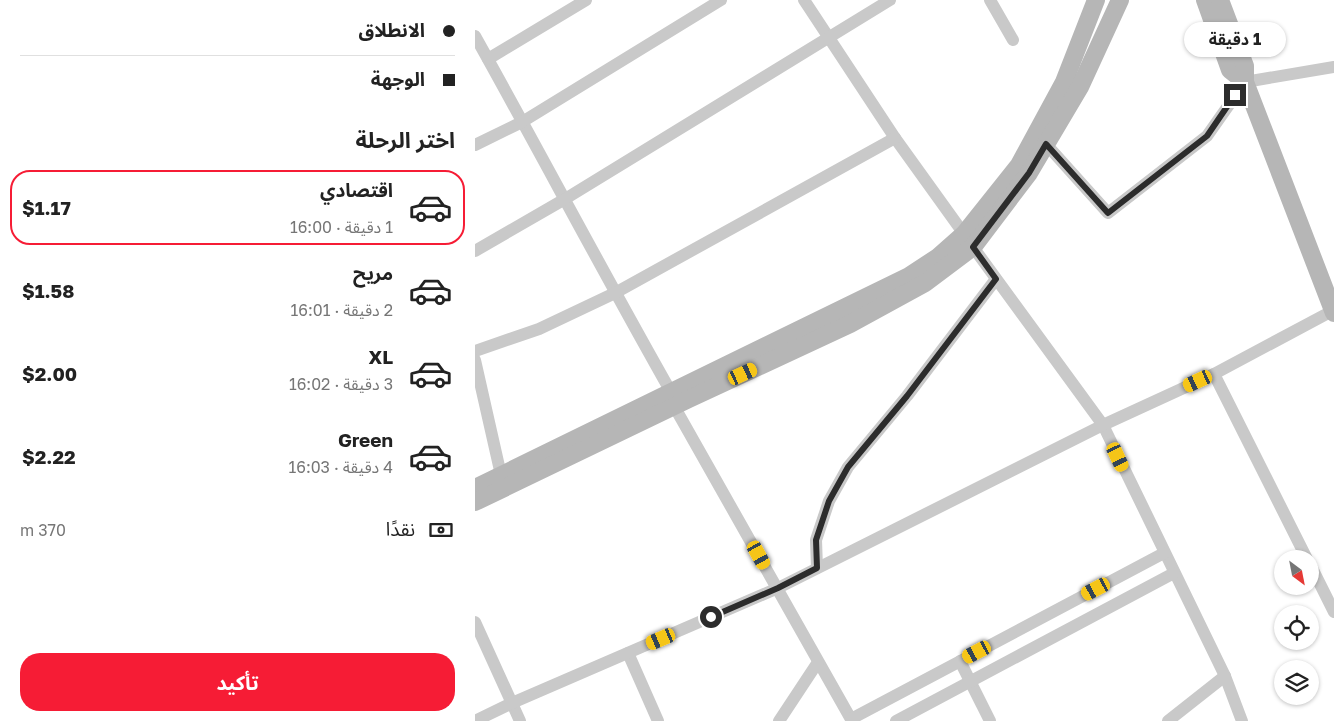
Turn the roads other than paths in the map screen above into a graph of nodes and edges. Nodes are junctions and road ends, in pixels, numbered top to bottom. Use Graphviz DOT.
graph roads {
  1 [pos="586,0"];
  2 [pos="721,0"];
  3 [pos="804,0"];
  4 [pos="890,0"];
  5 [pos="990,0"];
  6 [pos="1096,0"];
  7 [pos="1120,0"];
  8 [pos="1205,0"];
  9 [pos="1220,0"];
  10 [pos="475,36"];
  11 [pos="829,37"];
  12 [pos="1013,40"];
  13 [pos="488,59"];
  14 [pos="1334,67"];
  15 [pos="1245,82"];
  16 [pos="522,122"];
  17 [pos="895,138"];
  18 [pos="1046,144"];
  19 [pos="475,145"];
  20 [pos="565,199"];
  21 [pos="968,240"];
  22 [pos="475,251"];
  23 [pos="996,279"];
  24 [pos="615,293"];
  25 [pos="1334,311"];
  26 [pos="475,351"];
  27 [pos="475,360"];
  28 [pos="1214,374"];
  29 [pos="673,399"];
  30 [pos="1103,425"];
  31 [pos="501,475"];
  32 [pos="475,488"];
  33 [pos="475,502"];
  34 [pos="1302,550"];
  35 [pos="1164,553"];
  36 [pos="817,568"];
  37 [pos="1174,573"];
  38 [pos="1319,582"];
  39 [pos="778,588"];
  40 [pos="1334,612"];
  41 [pos="475,622"];
  42 [pos="628,653"];
  43 [pos="960,661"];
  44 [pos="818,662"];
  45 [pos="1225,676"];
  46 [pos="970,681"];
  47 [pos="512,703"];
  48 [pos="475,720"];
  49 [pos="851,720"];
  50 [pos="520,721"];
  51 [pos="658,721"];
  52 [pos="779,721"];
  53 [pos="897,721"];
  54 [pos="990,721"];
  55 [pos="1168,721"];
  56 [pos="1242,721"];
  1 -- 13 [label="street"];
  2 -- 16 [label="street"];
  3 -- 11 [label="street"];
  4 -- 11 [label="street"];
  5 -- 12 [label="street"];
  6 -- 21 [label="main road"];
  7 -- 18 [label="main road"];
  8 -- 15 [label="main road"];
  9 -- 15 [label="main road"];
  10 -- 13 [label="street"];
  11 -- 17 [label="street"];
  11 -- 20 [label="street"];
  13 -- 16 [label="street"];
  14 -- 15 [label="street"];
  15 -- 18 [label="street"];
  15 -- 25 [label="main road"];
  16 -- 19 [label="street"];
  16 -- 20 [label="street"];
  17 -- 21 [label="street"];
  17 -- 24 [label="street"];
  18 -- 21 [label="main road"];
  20 -- 22 [label="street"];
  20 -- 24 [label="street"];
  21 -- 23 [label="street"];
  21 -- 29 [label="main road"];
  23 -- 30 [label="street"];
  23 -- 36 [label="street"];
  24 -- 26 [label="street"];
  24 -- 29 [label="street"];
  25 -- 28 [label="street"];
  27 -- 31 [label="street"];
  28 -- 30 [label="street"];
  28 -- 34 [label="street"];
  29 -- 31 [label="main road"];
  29 -- 33 [label="main road"];
  29 -- 39 [label="street"];
  30 -- 35 [label="street"];
  30 -- 36 [label="street"];
  31 -- 32 [label="main road"];
  35 -- 37 [label="street"];
  35 -- 43 [label="street"];
  36 -- 39 [label="street"];
  37 -- 45 [label="street"];
  37 -- 46 [label="street"];
  38 -- 40 [label="street"];
  39 -- 42 [label="street"];
  39 -- 44 [label="street"];
  41 -- 47 [label="street"];
  42 -- 47 [label="street"];
  42 -- 51 [label="street"];
  43 -- 46 [label="street"];
  43 -- 49 [label="street"];
  44 -- 49 [label="street"];
  44 -- 52 [label="street"];
  45 -- 55 [label="street"];
  45 -- 56 [label="street"];
  46 -- 53 [label="street"];
  46 -- 54 [label="street"];
  47 -- 48 [label="street"];
  47 -- 50 [label="street"];
}
